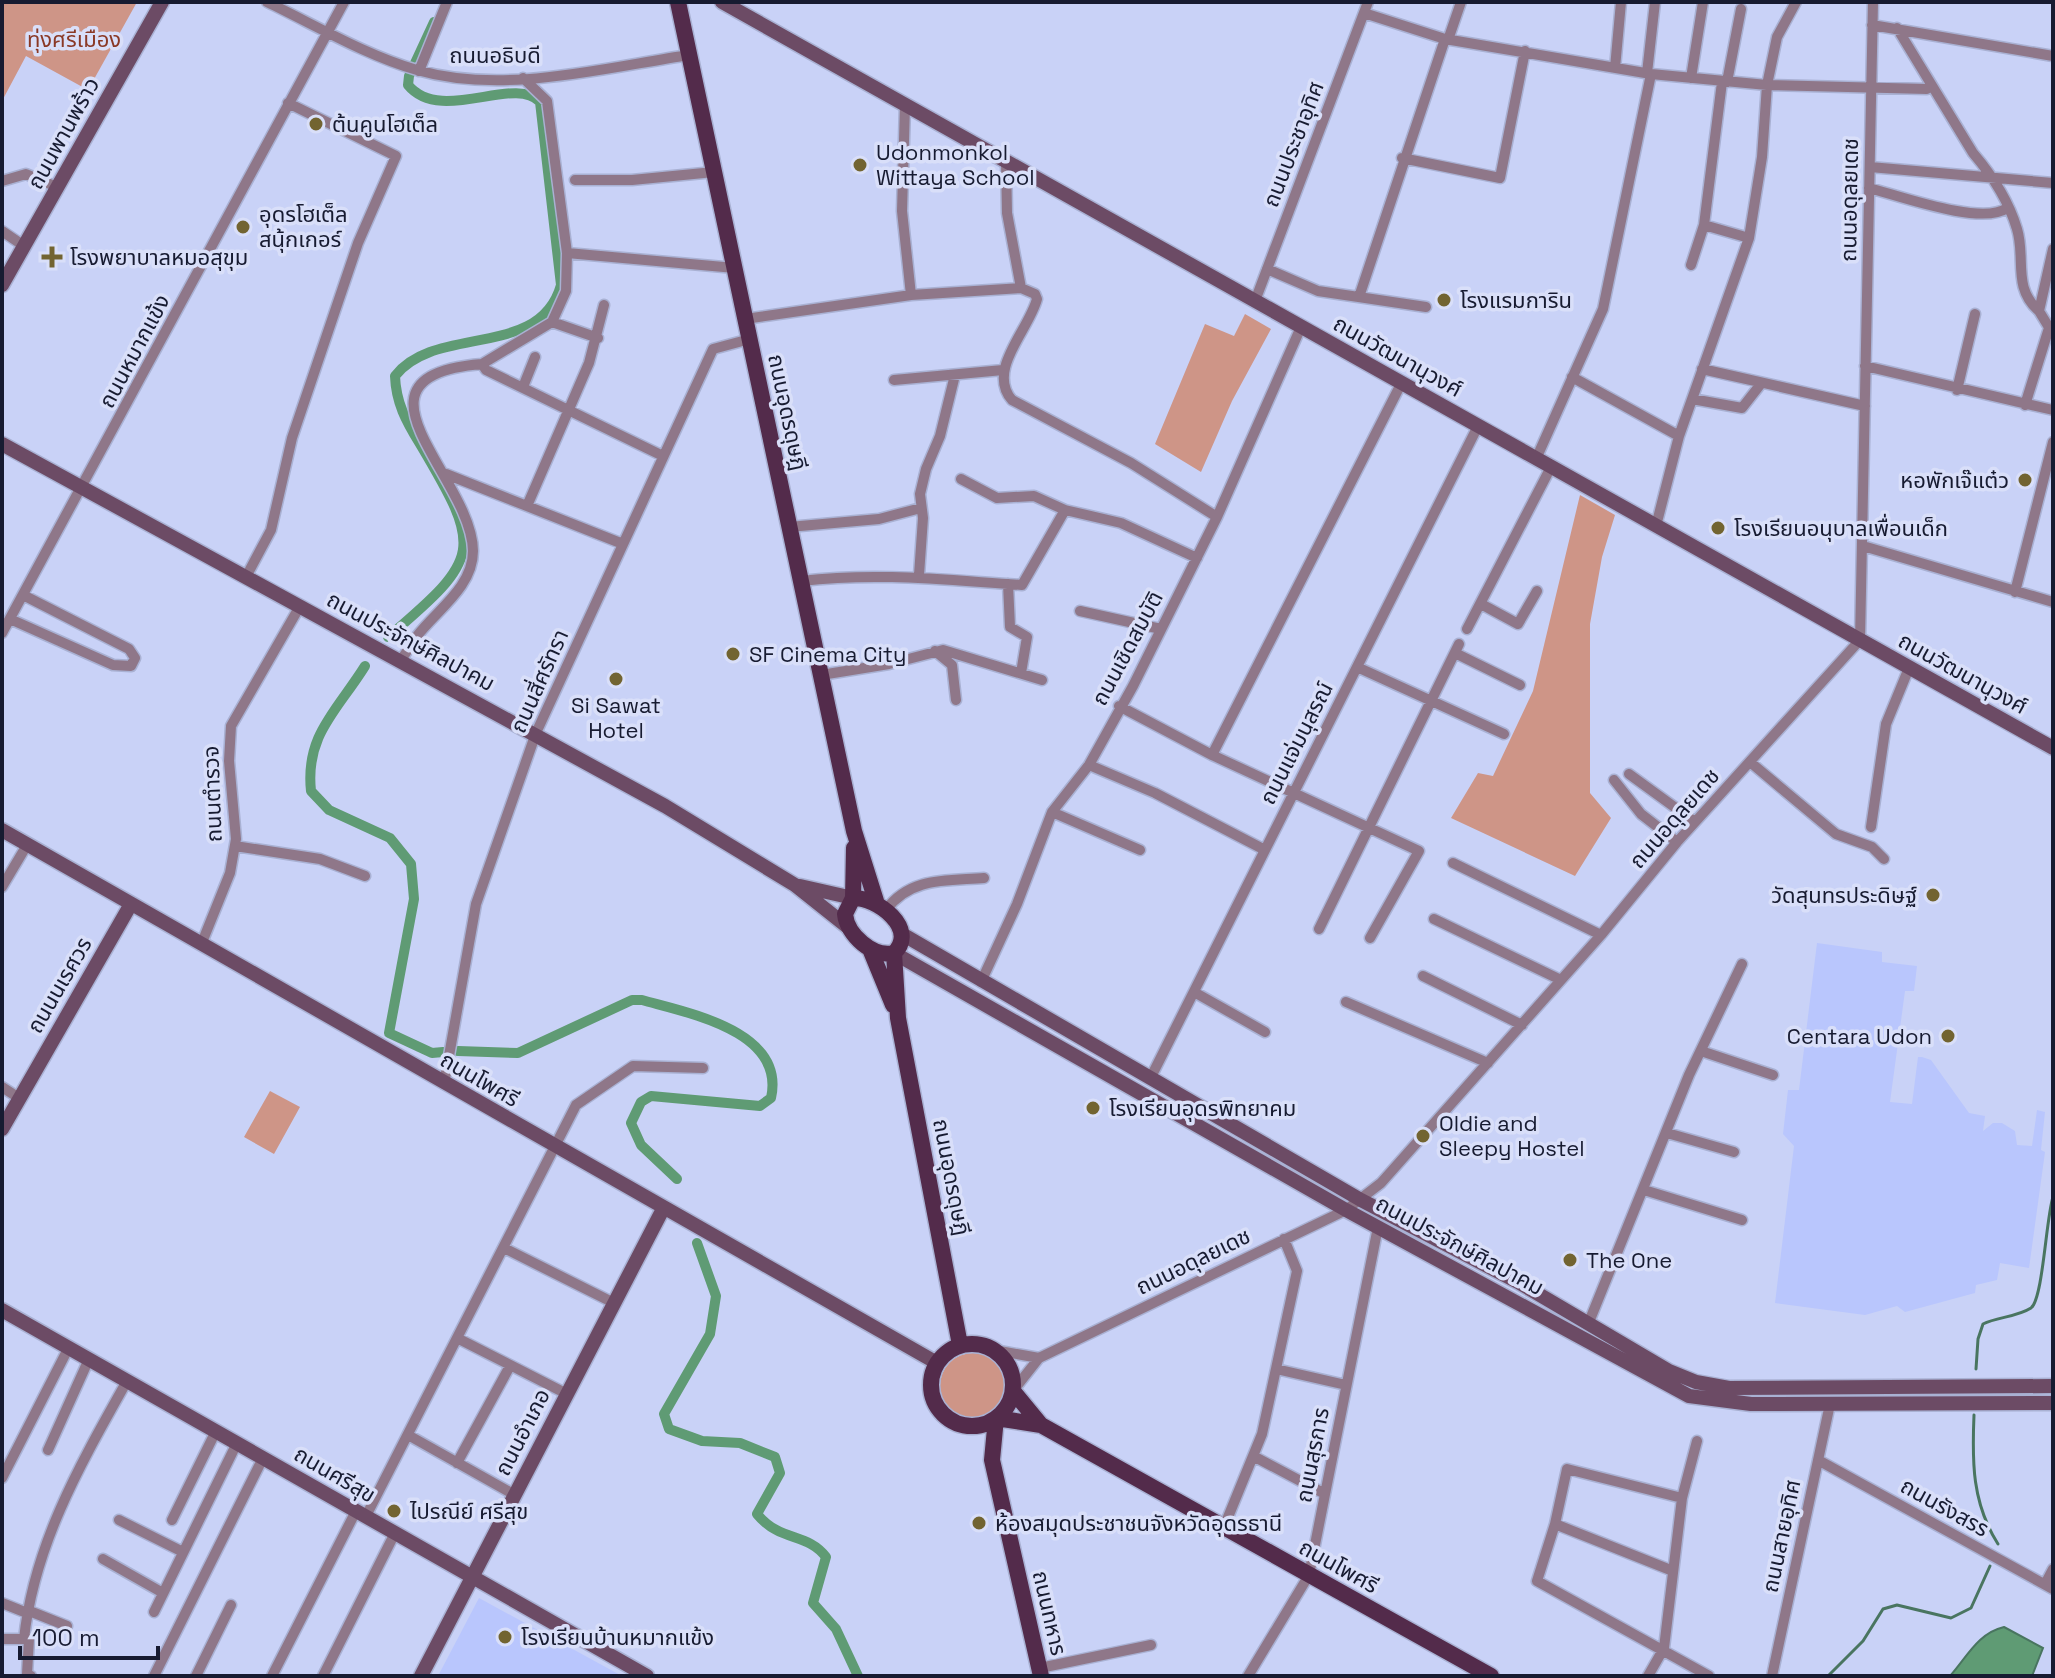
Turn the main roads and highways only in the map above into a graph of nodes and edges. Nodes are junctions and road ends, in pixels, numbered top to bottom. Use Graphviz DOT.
graph roads {
  1 [pos="678,2"];
  2 [pos="854,831"];
  3 [pos="853,898"];
  4 [pos="881,906"];
  5 [pos="870,949"];
  6 [pos="894,953"];
  7 [pos="898,1018"];
  8 [pos="960,1345"];
  9 [pos="1013,1391"];
  10 [pos="996,1418"];
  11 [pos="1041,1425"];
  12 [pos="964,1426"];
  13 [pos="992,1460"];
  14 [pos="1041,1672"];
  15 [pos="1491,1676"];
  1 -- 2 [label="main road, ถนนอุดรดุษฎี"];
  2 -- 3 [label="main road, ถนนอุดรดุษฎี"];
  2 -- 4 [label="main road, ถนนอุดรดุษฎี"];
  3 -- 4 [label="main road"];
  3 -- 5 [label="main road, ถนนอุดรดุษฎี"];
  4 -- 6 [label="main road, ถนนอุดรดุษฎี"];
  5 -- 6 [label="main road"];
  5 -- 7 [label="main road, ถนนอุดรดุษฎี"];
  6 -- 7 [label="main road, ถนนอุดรดุษฎี"];
  7 -- 8 [label="main road, ถนนอุดรดุษฎี"];
  8 -- 9 [label="main road"];
  8 -- 12 [label="main road"];
  9 -- 10 [label="main road"];
  9 -- 11 [label="main road, ถนนโพศรี"];
  10 -- 11 [label="main road, ถนนโพศรี"];
  10 -- 12 [label="main road"];
  10 -- 13 [label="main road, ถนนทหาร"];
  11 -- 15 [label="main road, ถนนโพศรี"];
  12 -- 13 [label="main road"];
  13 -- 14 [label="main road, ถนนทหาร"];
}
